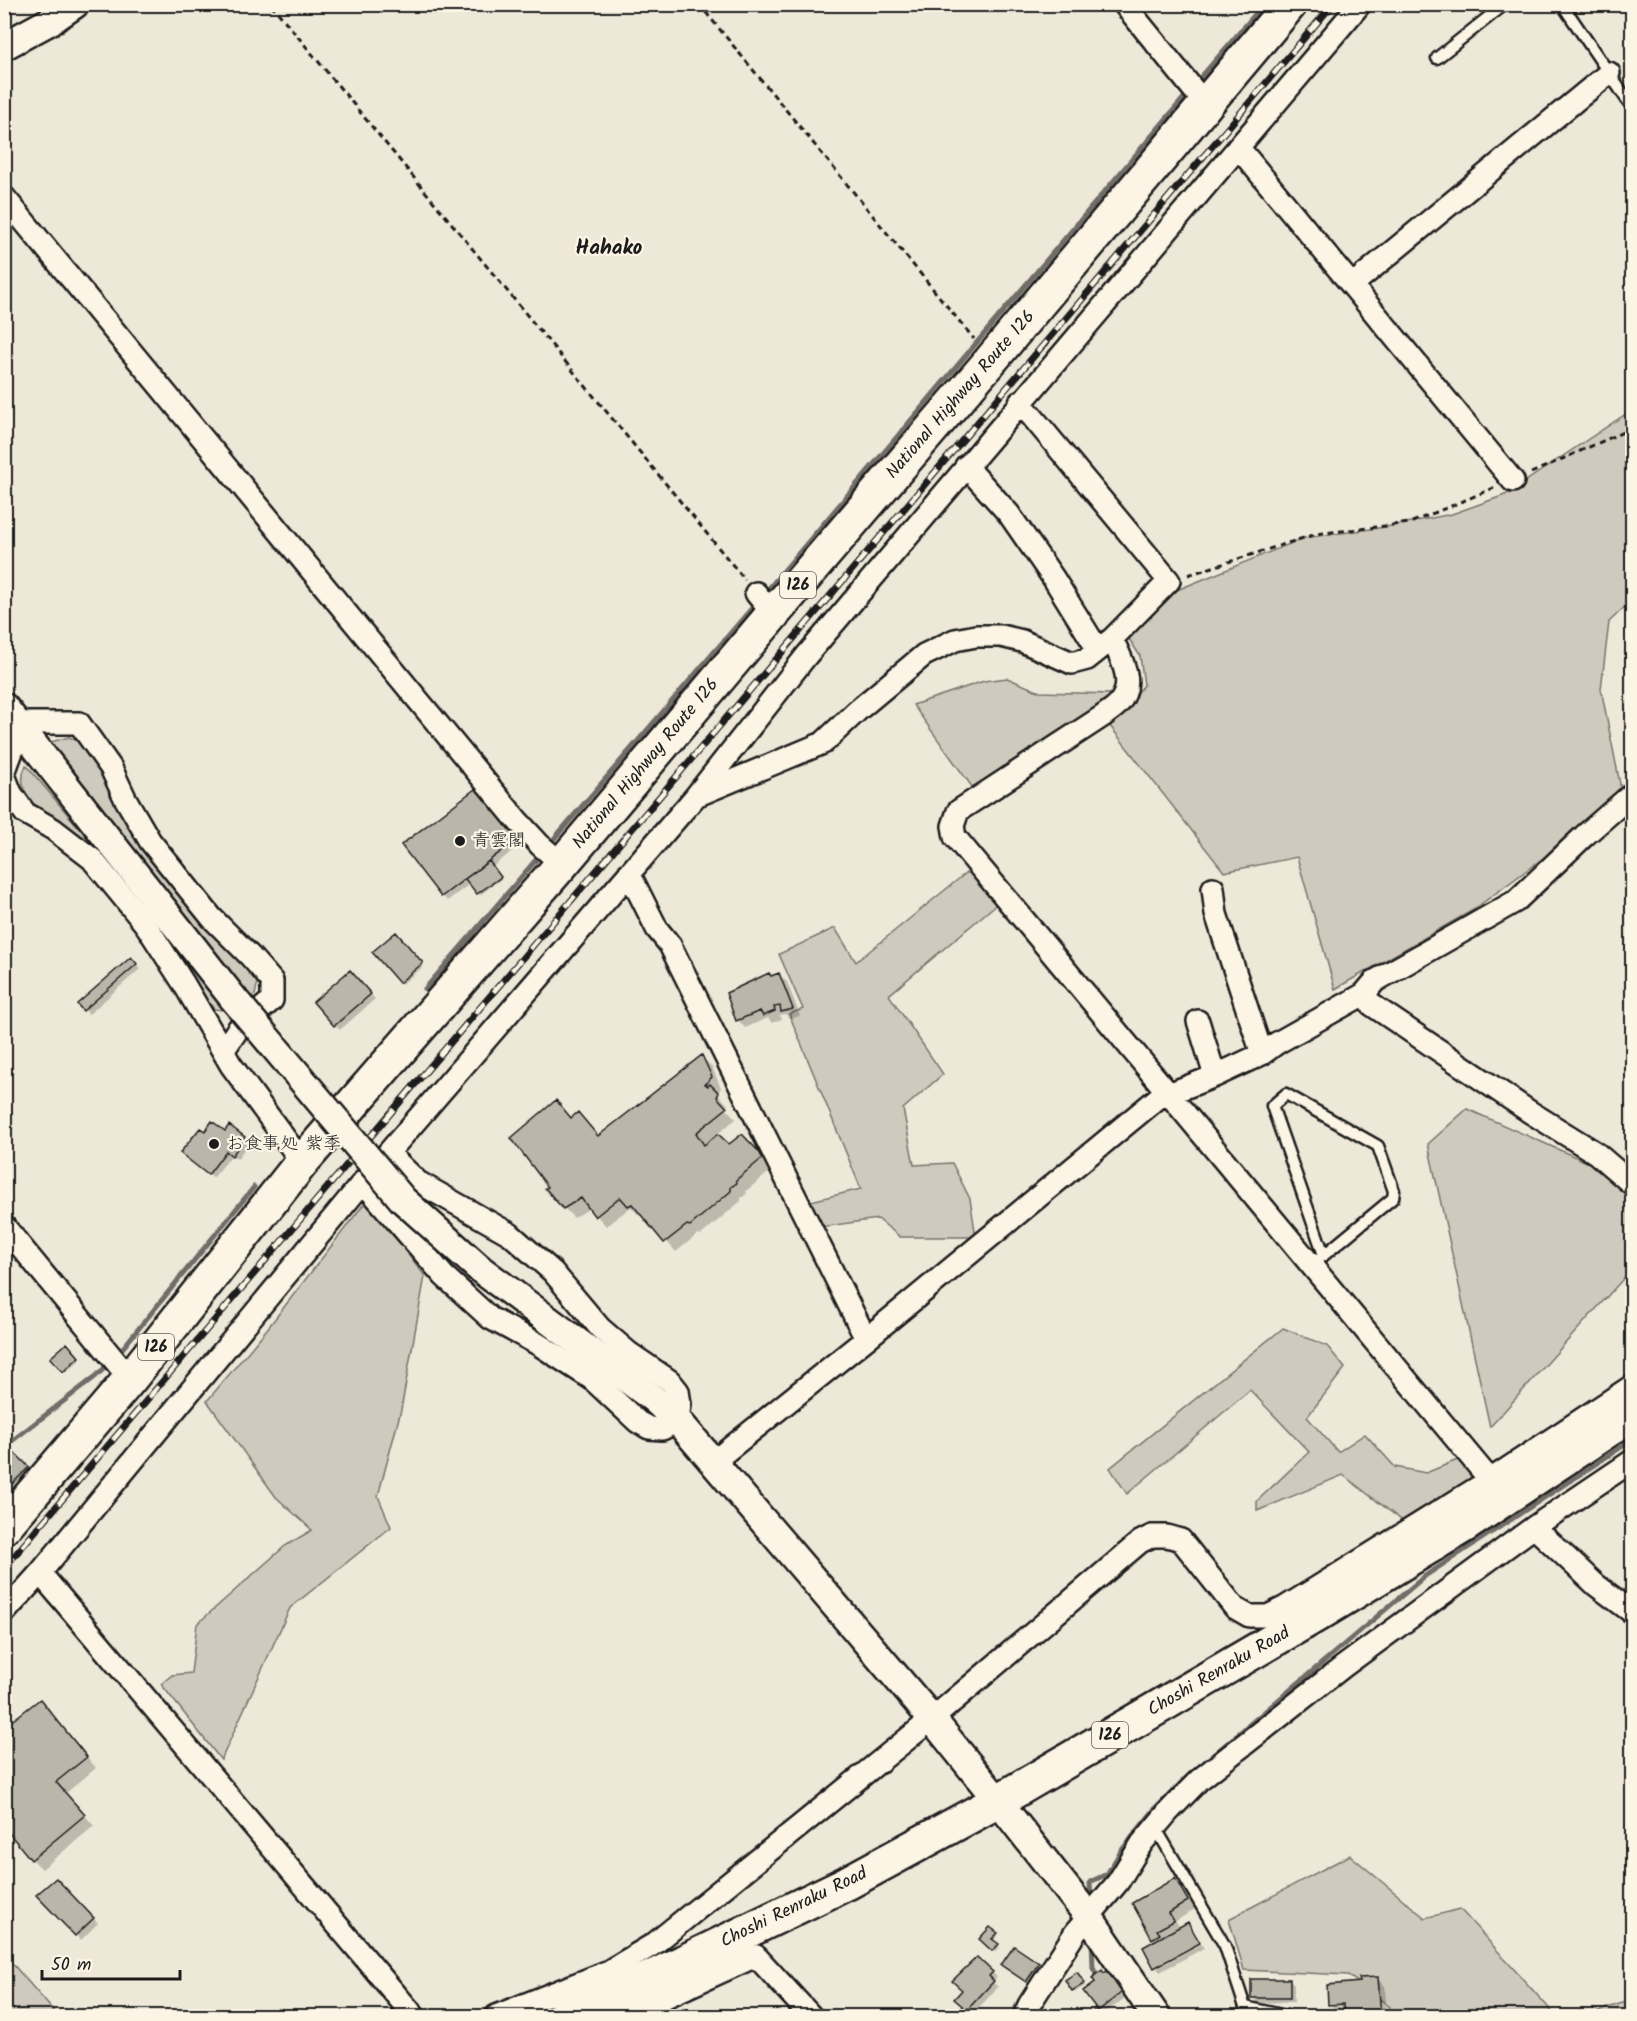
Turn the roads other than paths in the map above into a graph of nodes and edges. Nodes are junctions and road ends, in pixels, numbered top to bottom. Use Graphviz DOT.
graph roads {
  1 [pos="75,4"];
  2 [pos="1124,4"];
  3 [pos="1290,4"];
  4 [pos="1360,4"];
  5 [pos="1505,4"];
  6 [pos="1562,4"];
  7 [pos="4,46"];
  8 [pos="1437,58"];
  9 [pos="1609,73"];
  10 [pos="1196,94"];
  11 [pos="1632,107"];
  12 [pos="1238,147"];
  13 [pos="4,197"];
  14 [pos="1352,285"];
  15 [pos="1020,402"];
  16 [pos="966,466"];
  17 [pos="1513,481"];
  18 [pos="1105,645"];
  19 [pos="11,715"];
  20 [pos="4,774"];
  21 [pos="1632,794"];
  22 [pos="695,797"];
  23 [pos="550,854"];
  24 [pos="629,873"];
  25 [pos="1213,888"];
  26 [pos="1364,994"];
  27 [pos="1198,1021"];
  28 [pos="223,1051"];
  29 [pos="1262,1054"];
  30 [pos="1215,1076"];
  31 [pos="1167,1093"];
  32 [pos="388,1153"];
  33 [pos="302,1162"];
  34 [pos="363,1182"];
  35 [pos="1632,1184"];
  36 [pos="4,1227"];
  37 [pos="1318,1260"];
  38 [pos="866,1339"];
  39 [pos="119,1365"];
  40 [pos="1632,1386"];
  41 [pos="1632,1414"];
  42 [pos="678,1420"];
  43 [pos="1632,1461"];
  44 [pos="713,1462"];
  45 [pos="1490,1480"];
  46 [pos="4,1527"];
  47 [pos="1534,1527"];
  48 [pos="40,1573"];
  49 [pos="1632,1612"];
  50 [pos="4,1613"];
  51 [pos="932,1719"];
  52 [pos="998,1801"];
  53 [pos="1155,1827"];
  54 [pos="1089,1917"];
  55 [pos="414,2016"];
  56 [pos="496,2016"];
  57 [pos="564,2016"];
  58 [pos="624,2016"];
  59 [pos="811,2016"];
  60 [pos="1024,2016"];
  61 [pos="1156,2016"];
  62 [pos="1286,2016"];
  1 -- 7 [label="street"];
  2 -- 10 [label="street"];
  3 -- 10 [label="highway, National Highway Route 126 / 126"];
  4 -- 12 [label="street"];
  5 -- 8 [label="lane"];
  6 -- 9 [label="lane"];
  9 -- 11 [label="lane"];
  9 -- 14 [label="street"];
  10 -- 23 [label="highway, National Highway Route 126 / 126"];
  12 -- 14 [label="street"];
  12 -- 15 [label="street"];
  13 -- 23 [label="street"];
  14 -- 17 [label="street"];
  15 -- 16 [label="street"];
  15 -- 18 [label="street"];
  16 -- 18 [label="street"];
  16 -- 22 [label="street"];
  18 -- 22 [label="street"];
  18 -- 31 [label="street"];
  19 -- 20 [label="street"];
  19 -- 28 [label="street"];
  19 -- 42 [label="street, bridge"];
  20 -- 28 [label="street"];
  21 -- 26 [label="street"];
  22 -- 24 [label="street"];
  23 -- 33 [label="highway, National Highway Route 126 / 126"];
  24 -- 32 [label="street"];
  24 -- 38 [label="street"];
  25 -- 29 [label="street"];
  26 -- 29 [label="street"];
  26 -- 35 [label="street"];
  27 -- 30 [label="street"];
  28 -- 33 [label="street"];
  29 -- 30 [label="street"];
  30 -- 31 [label="street"];
  31 -- 37 [label="street"];
  31 -- 38 [label="street"];
  32 -- 34 [label="street"];
  32 -- 42 [label="street"];
  33 -- 39 [label="highway, National Highway Route 126 / 126"];
  34 -- 42 [label="street"];
  34 -- 48 [label="street"];
  36 -- 39 [label="street"];
  37 -- 37 [label="lane"];
  37 -- 45 [label="street"];
  38 -- 44 [label="street"];
  39 -- 46 [label="highway, National Highway Route 126 / 126"];
  40 -- 45 [label="street"];
  41 -- 52 [label="highway, Choshi Renraku Road / 126"];
  42 -- 44 [label="street"];
  43 -- 47 [label="street"];
  44 -- 51 [label="street"];
  45 -- 51 [label="street"];
  47 -- 49 [label="street"];
  47 -- 53 [label="street"];
  48 -- 50 [label="street"];
  48 -- 55 [label="street"];
  51 -- 52 [label="street"];
  51 -- 56 [label="street"];
  52 -- 54 [label="street"];
  52 -- 57 [label="highway, Choshi Renraku Road / 126"];
  53 -- 54 [label="street"];
  53 -- 62 [label="lane"];
  54 -- 60 [label="street"];
  54 -- 61 [label="street"];
  58 -- 59 [label="street"];
}
